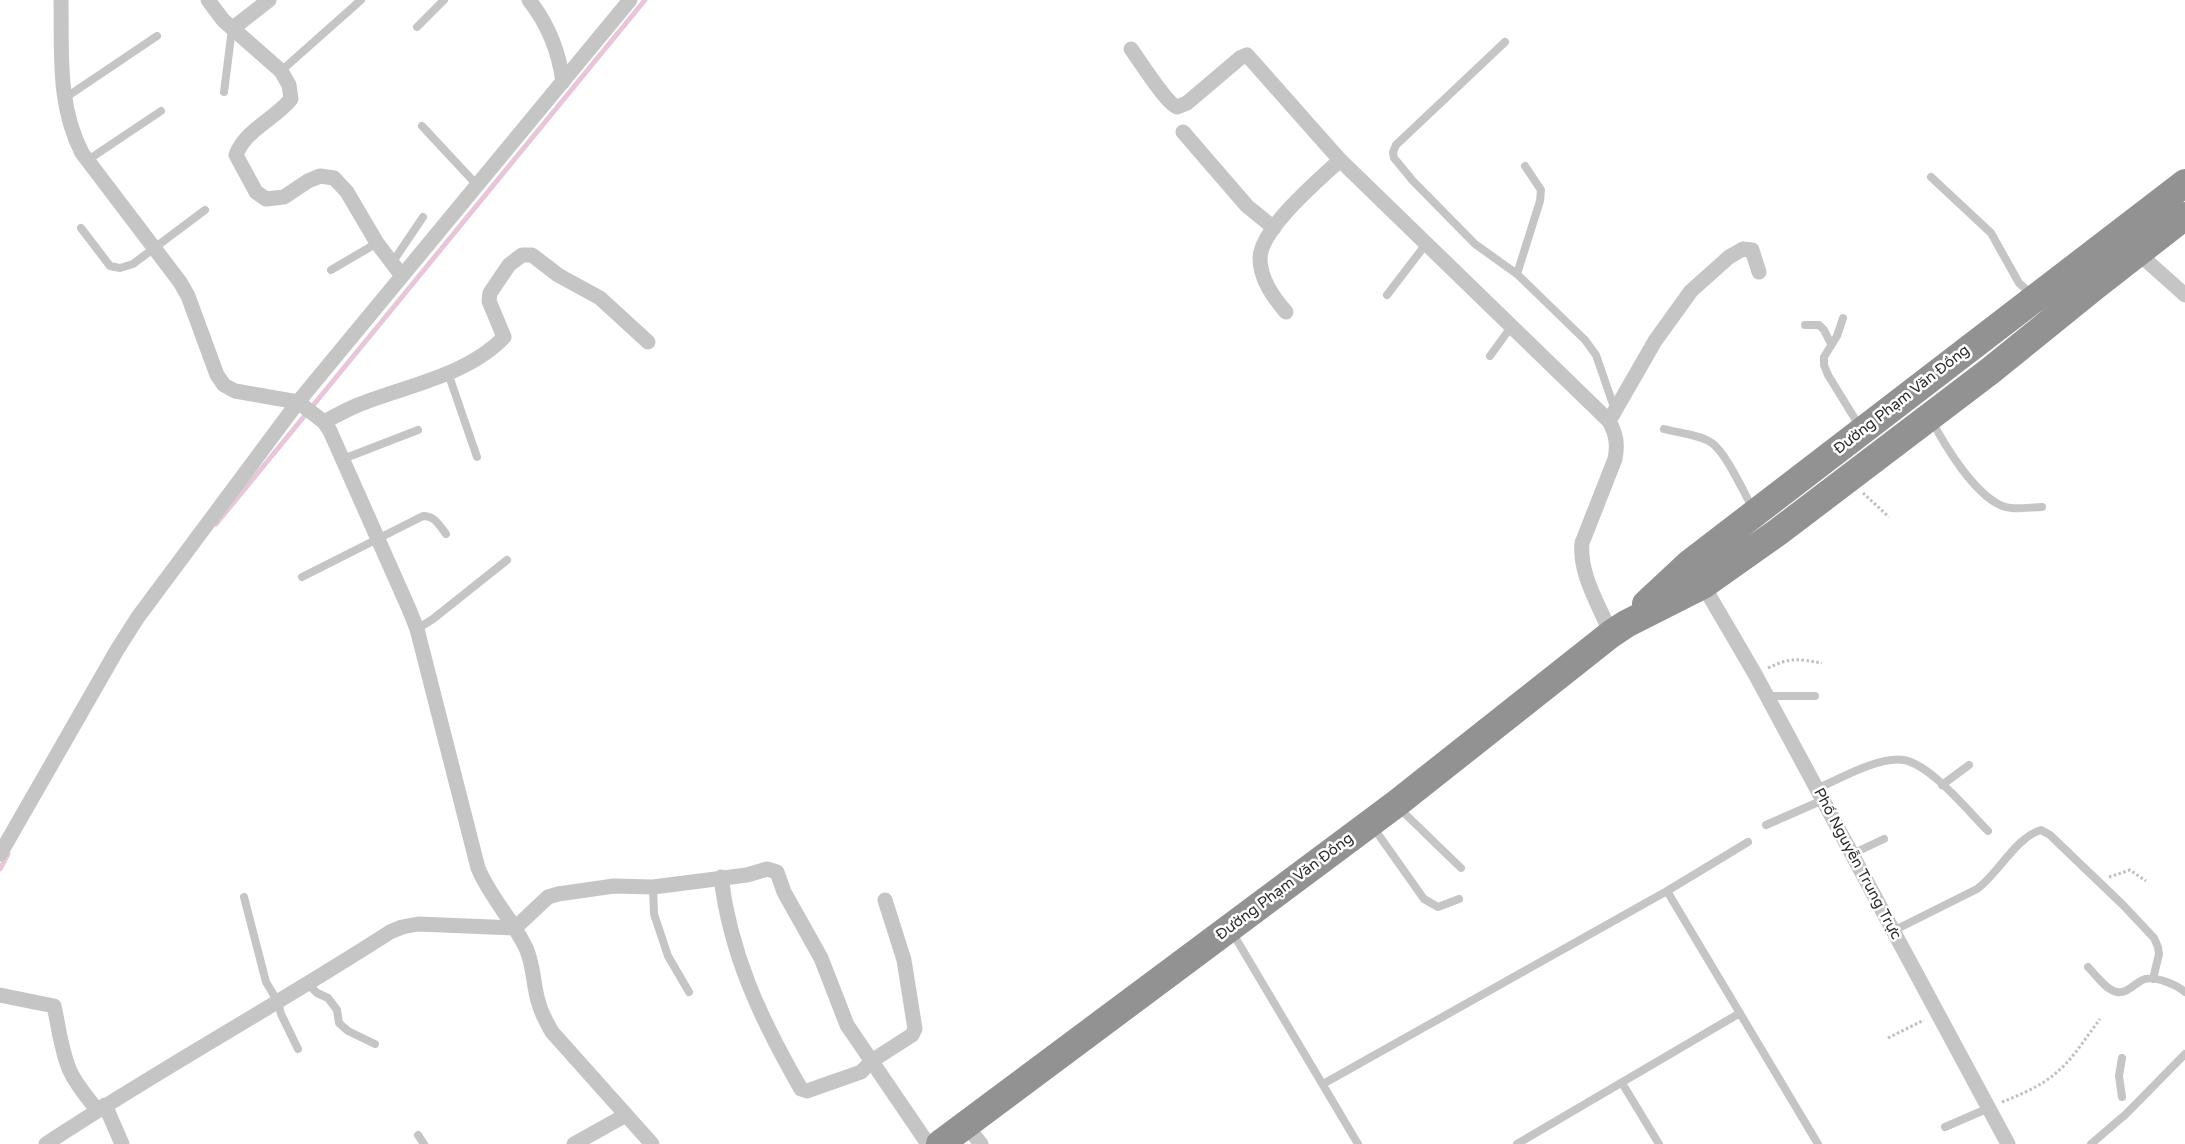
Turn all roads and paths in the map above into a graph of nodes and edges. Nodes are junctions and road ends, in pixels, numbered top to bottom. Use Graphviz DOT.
graph roads {
  1 [pos="61,0"];
  2 [pos="208,0"];
  3 [pos="269,0"];
  4 [pos="361,0"];
  5 [pos="444,0"];
  6 [pos="529,0"];
  7 [pos="630,0"];
  8 [pos="416,27"];
  9 [pos="233,28"];
  10 [pos="157,36"];
  11 [pos="1505,42"];
  12 [pos="1131,49"];
  13 [pos="281,71"];
  14 [pos="563,82"];
  15 [pos="224,92"];
  16 [pos="64,98"];
  17 [pos="161,111"];
  18 [pos="422,126"];
  19 [pos="1183,132"];
  20 [pos="88,160"];
  21 [pos="1340,160"];
  22 [pos="1525,166"];
  23 [pos="1932,177"];
  24 [pos="2185,183"];
  25 [pos="477,185"];
  26 [pos="205,210"];
  27 [pos="2185,216"];
  28 [pos="423,217"];
  29 [pos="81,228"];
  30 [pos="1274,228"];
  31 [pos="377,243"];
  32 [pos="1426,244"];
  33 [pos="154,247"];
  34 [pos="2138,253"];
  35 [pos="392,264"];
  36 [pos="331,270"];
  37 [pos="1759,272"];
  38 [pos="1517,274"];
  39 [pos="402,276"];
  40 [pos="1387,294"];
  41 [pos="2185,295"];
  42 [pos="2035,297"];
  43 [pos="1286,312"];
  44 [pos="1843,318"];
  45 [pos="2055,320"];
  46 [pos="1805,325"];
  47 [pos="1512,327"];
  48 [pos="648,342"];
  49 [pos="1831,344"];
  50 [pos="1490,356"];
  51 [pos="448,373"];
  52 [pos="300,404"];
  53 [pos="1612,415"];
  54 [pos="1929,417"];
  55 [pos="320,419"];
  56 [pos="418,430"];
  57 [pos="1664,430"];
  58 [pos="1862,431"];
  59 [pos="476,457"];
  60 [pos="343,459"];
  61 [pos="1849,478"];
  62 [pos="2042,507"];
  63 [pos="1755,513"];
  64 [pos="1889,518"];
  65 [pos="446,534"];
  66 [pos="378,538"];
  67 [pos="507,560"];
  68 [pos="302,577"];
  69 [pos="1703,585"];
  70 [pos="417,629"];
  71 [pos="1619,629"];
  72 [pos="1822,663"];
  73 [pos="1755,674"];
  74 [pos="1767,696"];
  75 [pos="1814,696"];
  76 [pos="1970,765"];
  77 [pos="1942,785"];
  78 [pos="1820,794"];
  79 [pos="1396,804"];
  80 [pos="1371,824"];
  81 [pos="1766,825"];
  82 [pos="1988,831"];
  83 [pos="1884,839"];
  84 [pos="1748,842"];
  85 [pos="0,854"];
  86 [pos="1852,854"];
  87 [pos="1461,868"];
  88 [pos="721,877"];
  89 [pos="2099,882"];
  90 [pos="2146,882"];
  91 [pos="653,887"];
  92 [pos="1667,891"];
  93 [pos="244,896"];
  94 [pos="1459,899"];
  95 [pos="886,900"];
  96 [pos="514,928"];
  97 [pos="1230,928"];
  98 [pos="1893,931"];
  99 [pos="2088,966"];
  100 [pos="2153,979"];
  101 [pos="309,985"];
  102 [pos="688,992"];
  103 [pos="2185,992"];
  104 [pos="0,995"];
  105 [pos="278,1002"];
  106 [pos="1938,1013"];
  107 [pos="1740,1014"];
  108 [pos="2100,1019"];
  109 [pos="1888,1038"];
  110 [pos="375,1044"];
  111 [pos="298,1049"];
  112 [pos="2185,1054"];
  113 [pos="2122,1058"];
  114 [pos="873,1060"];
  115 [pos="1622,1083"];
  116 [pos="1323,1084"];
  117 [pos="2122,1096"];
  118 [pos="101,1108"];
  119 [pos="1989,1108"];
  120 [pos="626,1115"];
  121 [pos="1945,1127"];
  122 [pos="418,1135"];
  123 [pos="974,1135"];
  124 [pos="1522,1143"];
  125 [pos="46,1144"];
  126 [pos="122,1144"];
  127 [pos="424,1144"];
  128 [pos="574,1144"];
  129 [pos="652,1144"];
  130 [pos="928,1144"];
  131 [pos="940,1144"];
  132 [pos="1358,1144"];
  133 [pos="1658,1144"];
  134 [pos="1818,1144"];
  135 [pos="2008,1144"];
  136 [pos="2090,1144"];
  1 -- 16 [label="street"];
  2 -- 9 [label="street"];
  3 -- 9 [label="street"];
  4 -- 13 [label="lane"];
  5 -- 8 [label="lane"];
  6 -- 14 [label="street"];
  7 -- 14 [label="street"];
  9 -- 13 [label="street"];
  9 -- 15 [label="lane"];
  10 -- 16 [label="lane"];
  11 -- 38 [label="lane"];
  12 -- 21 [label="street"];
  13 -- 31 [label="street"];
  14 -- 25 [label="street"];
  16 -- 20 [label="street"];
  17 -- 20 [label="lane"];
  18 -- 25 [label="lane"];
  19 -- 30 [label="street"];
  20 -- 33 [label="street"];
  21 -- 30 [label="street"];
  21 -- 32 [label="street"];
  22 -- 38 [label="lane"];
  23 -- 42 [label="lane"];
  24 -- 42 [label="highway, Đường Phạm Văn Đồng"];
  25 -- 39 [label="street"];
  26 -- 33 [label="lane"];
  27 -- 34 [label="highway, Đường Phạm Văn Đồng"];
  28 -- 35 [label="lane"];
  29 -- 33 [label="lane"];
  30 -- 43 [label="street"];
  31 -- 35 [label="street"];
  31 -- 36 [label="lane"];
  32 -- 40 [label="lane"];
  32 -- 47 [label="street"];
  33 -- 52 [label="street"];
  34 -- 41 [label="street"];
  34 -- 45 [label="highway, Đường Phạm Văn Đồng"];
  35 -- 39 [label="street"];
  37 -- 53 [label="street"];
  38 -- 53 [label="lane"];
  39 -- 52 [label="street"];
  42 -- 45 [label="lane"];
  42 -- 58 [label="highway, Đường Phạm Văn Đồng"];
  44 -- 49 [label="lane"];
  45 -- 54 [label="highway, Đường Phạm Văn Đồng"];
  46 -- 49 [label="lane"];
  47 -- 50 [label="lane"];
  47 -- 53 [label="street"];
  48 -- 51 [label="street"];
  49 -- 58 [label="lane"];
  51 -- 55 [label="street"];
  51 -- 59 [label="lane"];
  52 -- 55 [label="street"];
  52 -- 85 [label="street"];
  53 -- 71 [label="street"];
  54 -- 61 [label="highway, Đường Phạm Văn Đồng"];
  54 -- 62 [label="lane"];
  55 -- 60 [label="street"];
  56 -- 60 [label="lane"];
  57 -- 63 [label="lane"];
  58 -- 63 [label="highway, Đường Phạm Văn Đồng"];
  60 -- 66 [label="street"];
  61 -- 64 [label="path"];
  61 -- 69 [label="highway, Đường Phạm Văn Đồng"];
  63 -- 71 [label="highway, Đường Phạm Văn Đồng"];
  65 -- 66 [label="lane"];
  66 -- 68 [label="lane"];
  66 -- 70 [label="street"];
  67 -- 70 [label="lane"];
  69 -- 71 [label="highway, Đường Phạm Văn Đồng"];
  69 -- 73 [label="street, Phố Nguyễn Trung Trực"];
  70 -- 96 [label="street"];
  71 -- 79 [label="highway, Đường Phạm Văn Đồng"];
  72 -- 73 [label="path"];
  73 -- 74 [label="street, Phố Nguyễn Trung Trực"];
  74 -- 75 [label="lane"];
  74 -- 78 [label="street, Phố Nguyễn Trung Trực"];
  76 -- 77 [label="lane"];
  77 -- 78 [label="lane"];
  77 -- 82 [label="lane"];
  78 -- 81 [label="lane"];
  78 -- 86 [label="street, Phố Nguyễn Trung Trực"];
  79 -- 80 [label="highway, Đường Phạm Văn Đồng"];
  79 -- 87 [label="lane"];
  80 -- 94 [label="lane"];
  80 -- 97 [label="highway, Đường Phạm Văn Đồng"];
  83 -- 86 [label="lane"];
  84 -- 92 [label="lane"];
  86 -- 98 [label="street, Phố Nguyễn Trung Trực"];
  88 -- 91 [label="street"];
  88 -- 114 [label="street"];
  88 -- 114 [label="street"];
  89 -- 90 [label="path"];
  89 -- 98 [label="lane"];
  89 -- 100 [label="lane"];
  91 -- 96 [label="street"];
  91 -- 102 [label="lane"];
  92 -- 107 [label="lane"];
  92 -- 116 [label="lane"];
  93 -- 105 [label="lane"];
  95 -- 114 [label="street"];
  96 -- 101 [label="street"];
  96 -- 120 [label="street"];
  97 -- 116 [label="lane"];
  97 -- 123 [label="highway, Đường Phạm Văn Đồng"];
  98 -- 106 [label="street, Phố Nguyễn Trung Trực"];
  99 -- 100 [label="lane"];
  100 -- 103 [label="lane"];
  101 -- 105 [label="street"];
  101 -- 110 [label="lane"];
  104 -- 118 [label="street"];
  105 -- 111 [label="lane"];
  105 -- 118 [label="street"];
  106 -- 109 [label="path"];
  106 -- 119 [label="street, Phố Nguyễn Trung Trực"];
  107 -- 115 [label="lane"];
  107 -- 134 [label="lane"];
  108 -- 119 [label="path"];
  112 -- 136 [label="lane"];
  113 -- 117 [label="lane"];
  114 -- 130 [label="street"];
  115 -- 124 [label="lane"];
  115 -- 133 [label="lane"];
  116 -- 132 [label="lane"];
  118 -- 125 [label="street"];
  118 -- 126 [label="street"];
  119 -- 121 [label="lane"];
  119 -- 135 [label="street, Phố Nguyễn Trung Trực"];
  120 -- 128 [label="street"];
  120 -- 129 [label="street"];
  122 -- 127 [label="lane"];
  123 -- 131 [label="highway, Đường Phạm Văn Đồng"];
}
